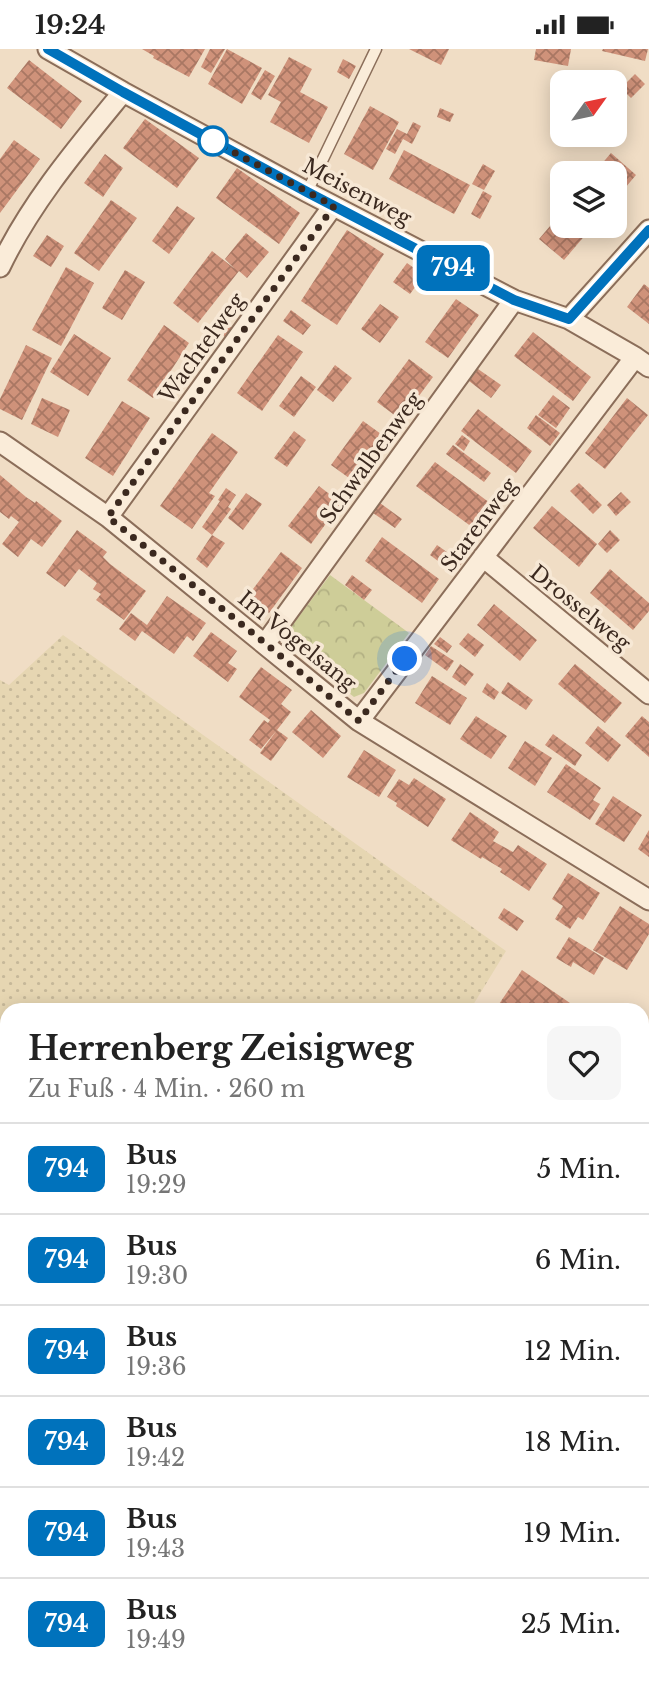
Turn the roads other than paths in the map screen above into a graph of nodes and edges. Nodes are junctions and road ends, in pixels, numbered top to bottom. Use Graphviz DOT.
graph roads {
  1 [pos="48,49"];
  2 [pos="376,49"];
  3 [pos="123,92"];
  4 [pos="307,192"];
  5 [pos="334,206"];
  6 [pos="649,230"];
  7 [pos="0,267"];
  8 [pos="514,300"];
  9 [pos="569,319"];
  10 [pos="642,361"];
  11 [pos="0,442"];
  12 [pos="108,517"];
  13 [pos="483,557"];
  14 [pos="265,643"];
  15 [pos="649,694"];
  16 [pos="359,721"];
  17 [pos="649,900"];
  1 -- 3 [label="street, Meisenweg"];
  2 -- 4 [label="lane"];
  3 -- 4 [label="street, Meisenweg"];
  3 -- 7 [label="street"];
  4 -- 5 [label="street, Meisenweg"];
  5 -- 8 [label="street, Meisenweg"];
  5 -- 12 [label="street, Wachtelweg"];
  6 -- 9 [label="street"];
  8 -- 9 [label="street, Meisenweg"];
  8 -- 14 [label="street, Schwalbenweg"];
  9 -- 10 [label="street, Meisenweg"];
  10 -- 13 [label="street, Starenweg"];
  11 -- 12 [label="street, Im Vogelsang"];
  12 -- 14 [label="street, Im Vogelsang"];
  13 -- 15 [label="street, Drosselweg"];
  13 -- 16 [label="street, Starenweg"];
  14 -- 16 [label="street, Im Vogelsang"];
  16 -- 17 [label="street, Im Vogelsang"];
}
